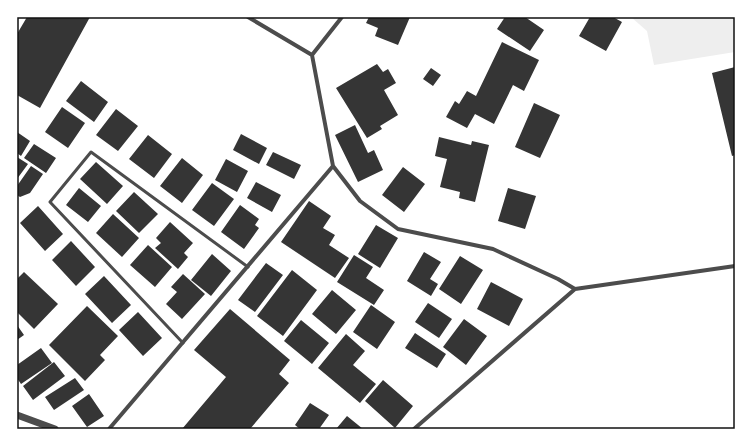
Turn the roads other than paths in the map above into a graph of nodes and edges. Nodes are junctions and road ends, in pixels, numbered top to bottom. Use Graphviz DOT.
graph roads {
  1 [pos="248,17"];
  2 [pos="342,17"];
  3 [pos="312,55"];
  4 [pos="333,166"];
  5 [pos="735,266"];
  6 [pos="248,267"];
  7 [pos="575,289"];
  8 [pos="183,343"];
  9 [pos="17,414"];
  10 [pos="55,429"];
  11 [pos="109,429"];
  12 [pos="414,429"];
  1 -- 3 [label="street"];
  2 -- 3 [label="street"];
  3 -- 4 [label="street"];
  4 -- 6 [label="street"];
  4 -- 7 [label="street"];
  5 -- 7 [label="street"];
  6 -- 8 [label="street"];
  6 -- 8 [label="lane"];
  7 -- 12 [label="street"];
  8 -- 11 [label="street"];
  9 -- 10 [label="street"];
}
